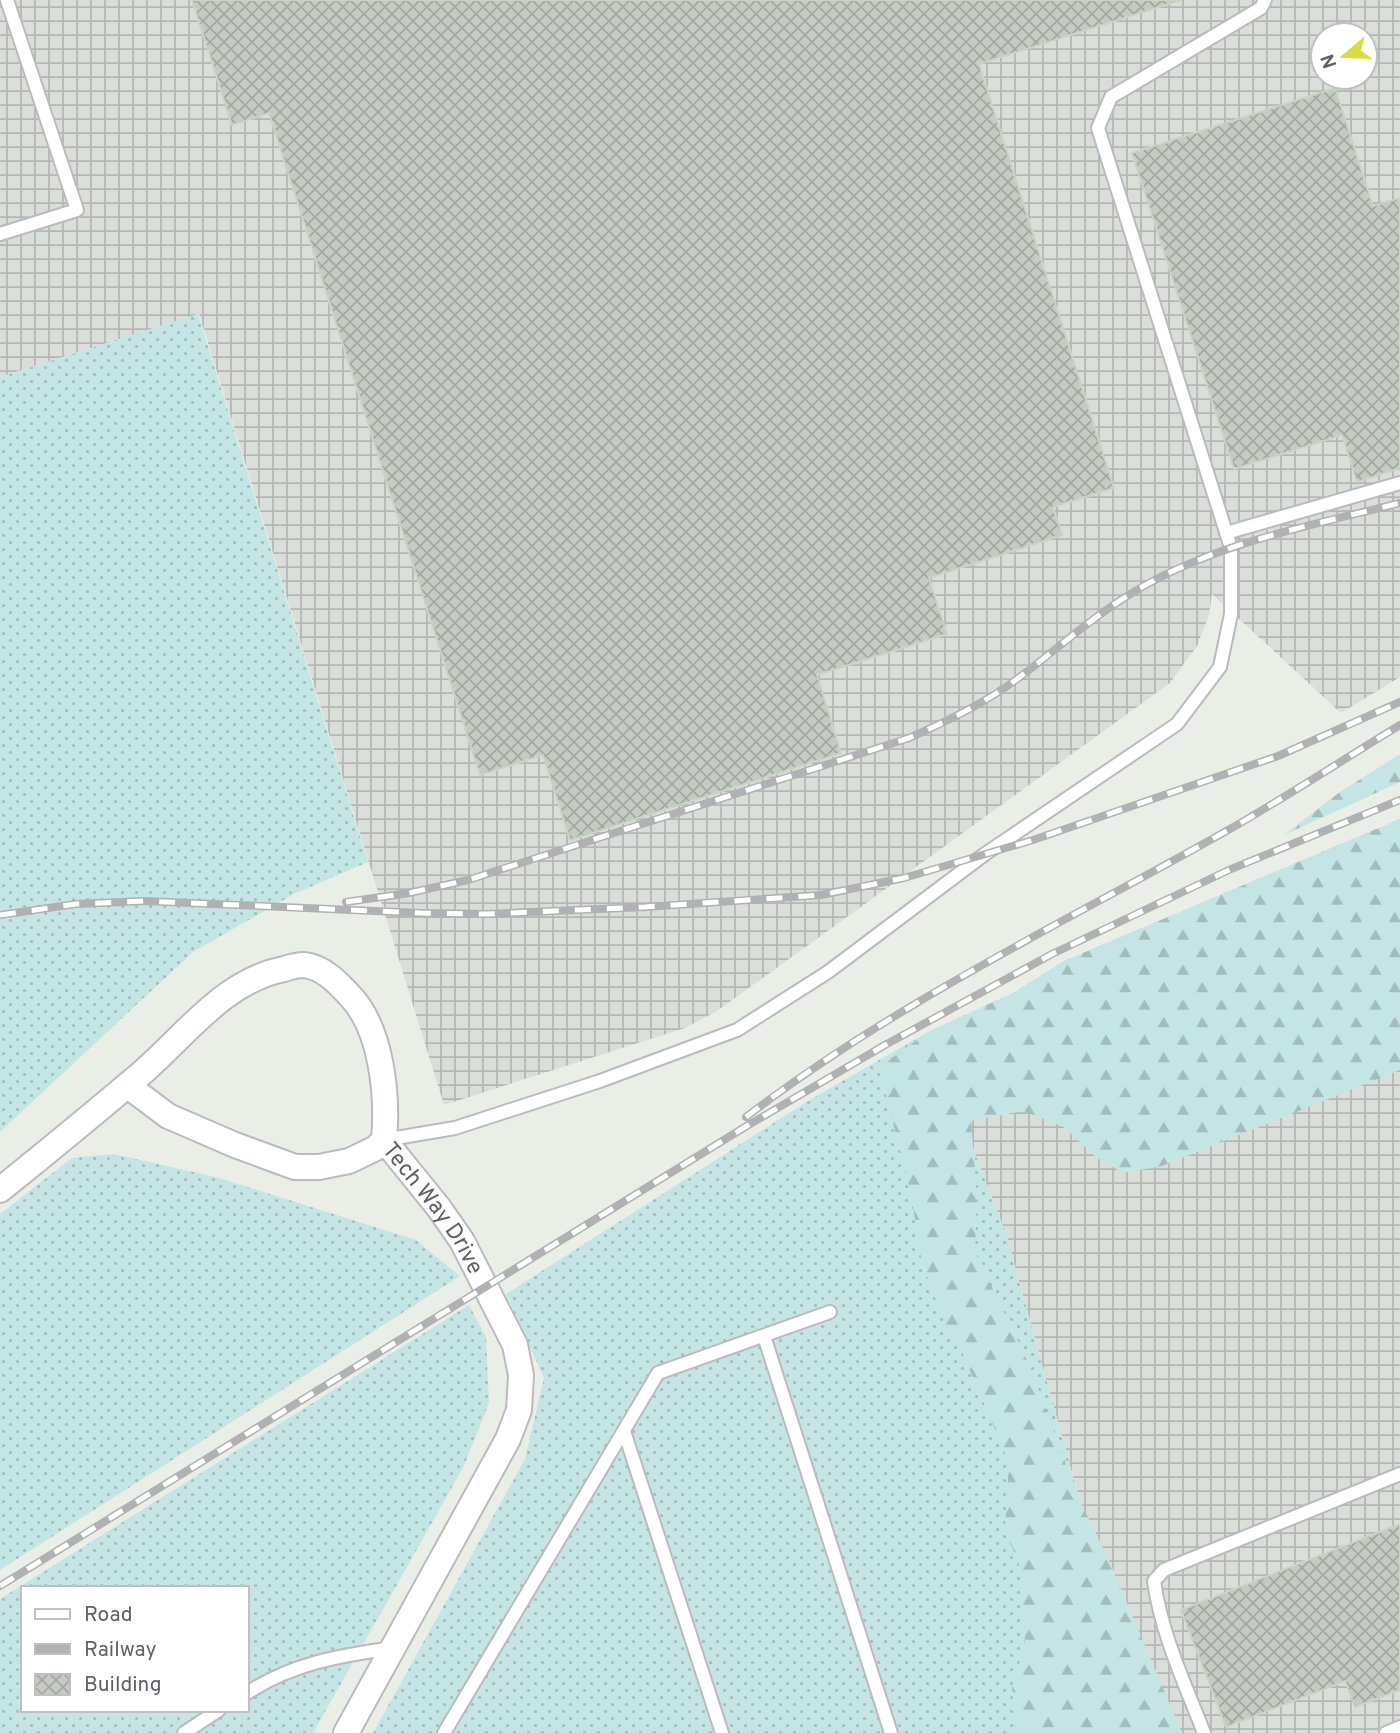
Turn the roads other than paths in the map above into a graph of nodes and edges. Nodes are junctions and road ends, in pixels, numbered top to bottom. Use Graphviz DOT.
graph roads {
  1 [pos="7,0"];
  2 [pos="1265,0"];
  3 [pos="0,234"];
  4 [pos="1400,483"];
  5 [pos="1226,533"];
  6 [pos="128,1086"];
  7 [pos="384,1140"];
  8 [pos="0,1190"];
  9 [pos="830,1312"];
  10 [pos="764,1336"];
  11 [pos="624,1431"];
  12 [pos="1400,1474"];
  13 [pos="393,1648"];
  14 [pos="248,1692"];
  15 [pos="216,1712"];
  16 [pos="1400,1727"];
  17 [pos="184,1733"];
  18 [pos="345,1733"];
  19 [pos="444,1733"];
  20 [pos="722,1733"];
  21 [pos="891,1733"];
  22 [pos="1204,1733"];
  23 [pos="1386,1733"];
  1 -- 3 [label="lane"];
  2 -- 5 [label="lane"];
  4 -- 5 [label="lane"];
  5 -- 7 [label="lane"];
  6 -- 7 [label="street"];
  6 -- 7 [label="street, Tech Way Drive"];
  6 -- 8 [label="street, Tech Way Drive"];
  7 -- 13 [label="street, Tech Way Drive"];
  9 -- 10 [label="lane"];
  10 -- 11 [label="lane"];
  10 -- 21 [label="lane"];
  11 -- 19 [label="lane"];
  11 -- 20 [label="lane"];
  12 -- 22 [label="lane"];
  13 -- 14 [label="lane"];
  13 -- 18 [label="street, Tech Way Drive"];
  15 -- 17 [label="lane"];
  16 -- 23 [label="lane"];
}
